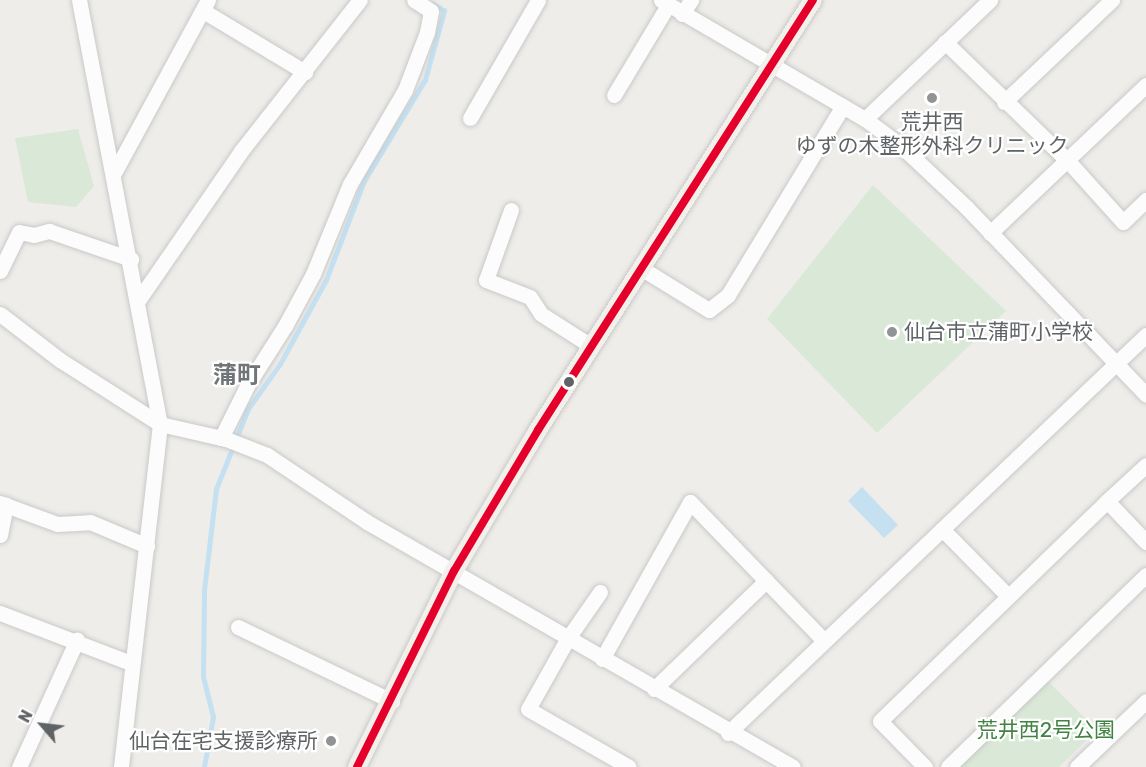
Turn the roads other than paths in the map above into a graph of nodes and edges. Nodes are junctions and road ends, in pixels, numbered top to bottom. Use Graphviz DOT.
graph roads {
  1 [pos="79,0"];
  2 [pos="360,0"];
  3 [pos="414,0"];
  4 [pos="538,0"];
  5 [pos="691,0"];
  6 [pos="813,0"];
  7 [pos="990,0"];
  8 [pos="1112,0"];
  9 [pos="664,2"];
  10 [pos="207,6"];
  11 [pos="682,14"];
  12 [pos="945,42"];
  13 [pos="772,64"];
  14 [pos="305,72"];
  15 [pos="1146,85"];
  16 [pos="614,96"];
  17 [pos="1004,102"];
  18 [pos="843,106"];
  19 [pos="470,118"];
  20 [pos="865,119"];
  21 [pos="1068,161"];
  22 [pos="114,173"];
  23 [pos="1146,200"];
  24 [pos="511,210"];
  25 [pos="990,233"];
  26 [pos="131,259"];
  27 [pos="641,268"];
  28 [pos="0,271"];
  29 [pos="139,299"];
  30 [pos="0,314"];
  31 [pos="1146,335"];
  32 [pos="591,346"];
  33 [pos="1115,364"];
  34 [pos="1146,395"];
  35 [pos="160,424"];
  36 [pos="224,439"];
  37 [pos="1146,465"];
  38 [pos="1107,501"];
  39 [pos="3,504"];
  40 [pos="942,529"];
  41 [pos="0,535"];
  42 [pos="1146,542"];
  43 [pos="147,546"];
  44 [pos="454,571"];
  45 [pos="1146,575"];
  46 [pos="766,581"];
  47 [pos="600,592"];
  48 [pos="1007,595"];
  49 [pos="0,613"];
  50 [pos="238,627"];
  51 [pos="568,638"];
  52 [pos="77,640"];
  53 [pos="824,641"];
  54 [pos="602,659"];
  55 [pos="131,663"];
  56 [pos="654,689"];
  57 [pos="392,701"];
  58 [pos="1146,701"];
  59 [pos="728,733"];
  60 [pos="19,767"];
  61 [pos="121,767"];
  62 [pos="357,767"];
  63 [pos="629,767"];
  64 [pos="793,767"];
  65 [pos="925,767"];
  66 [pos="948,767"];
  67 [pos="1077,767"];
  1 -- 22 [label="street"];
  2 -- 14 [label="street"];
  3 -- 36 [label="street"];
  4 -- 19 [label="street"];
  5 -- 11 [label="street"];
  6 -- 13 [label="main road"];
  7 -- 12 [label="street"];
  8 -- 17 [label="street"];
  9 -- 11 [label="street"];
  9 -- 16 [label="street"];
  10 -- 14 [label="street"];
  10 -- 22 [label="street"];
  11 -- 13 [label="street"];
  12 -- 17 [label="street"];
  12 -- 20 [label="street"];
  13 -- 18 [label="street"];
  13 -- 27 [label="main road"];
  14 -- 29 [label="street"];
  15 -- 21 [label="street"];
  17 -- 21 [label="street"];
  18 -- 20 [label="street"];
  18 -- 27 [label="street"];
  20 -- 25 [label="street"];
  21 -- 23 [label="street"];
  21 -- 25 [label="street"];
  22 -- 26 [label="street"];
  24 -- 32 [label="street"];
  25 -- 33 [label="street"];
  26 -- 28 [label="street"];
  26 -- 29 [label="street"];
  27 -- 32 [label="main road"];
  29 -- 35 [label="street"];
  30 -- 35 [label="street"];
  31 -- 33 [label="street"];
  32 -- 44 [label="main road"];
  33 -- 34 [label="street"];
  33 -- 40 [label="street"];
  35 -- 36 [label="street"];
  35 -- 43 [label="street"];
  36 -- 44 [label="street"];
  37 -- 38 [label="street"];
  38 -- 42 [label="street"];
  38 -- 48 [label="street"];
  39 -- 41 [label="street"];
  39 -- 43 [label="street"];
  40 -- 48 [label="street"];
  40 -- 53 [label="street"];
  43 -- 55 [label="street"];
  44 -- 51 [label="street"];
  44 -- 57 [label="main road"];
  45 -- 66 [label="street"];
  46 -- 53 [label="street"];
  46 -- 54 [label="street"];
  46 -- 56 [label="street"];
  47 -- 51 [label="street"];
  48 -- 65 [label="street"];
  49 -- 52 [label="street"];
  50 -- 57 [label="street"];
  51 -- 54 [label="street"];
  51 -- 63 [label="street"];
  52 -- 55 [label="street"];
  52 -- 60 [label="street"];
  53 -- 59 [label="street"];
  54 -- 56 [label="street"];
  55 -- 61 [label="street"];
  56 -- 59 [label="street"];
  57 -- 62 [label="main road"];
  58 -- 67 [label="street"];
  59 -- 64 [label="street"];
}
